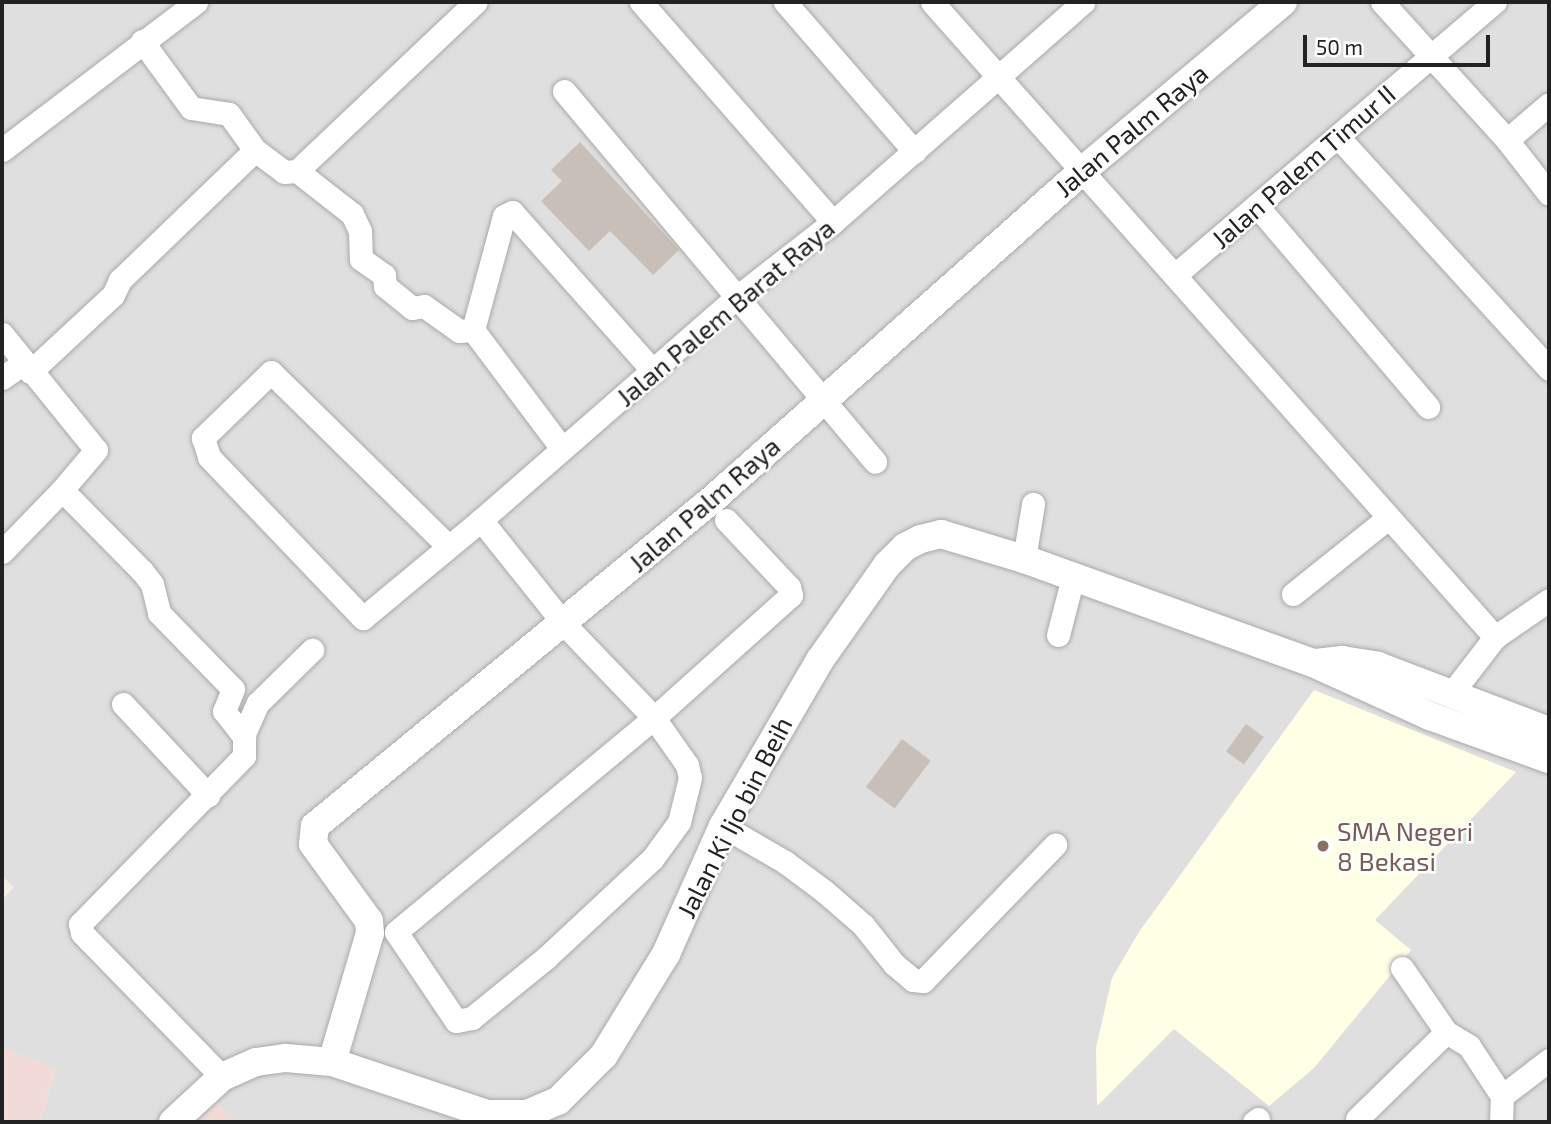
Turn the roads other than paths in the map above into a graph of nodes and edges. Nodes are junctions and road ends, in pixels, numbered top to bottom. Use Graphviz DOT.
graph roads {
  1 [pos="196,2"];
  2 [pos="476,2"];
  3 [pos="641,2"];
  4 [pos="785,2"];
  5 [pos="932,2"];
  6 [pos="1083,2"];
  7 [pos="1283,2"];
  8 [pos="1382,2"];
  9 [pos="1495,2"];
  10 [pos="142,41"];
  11 [pos="1431,55"];
  12 [pos="996,77"];
  13 [pos="564,91"];
  14 [pos="1549,104"];
  15 [pos="1339,138"];
  16 [pos="1507,140"];
  17 [pos="2,150"];
  18 [pos="255,150"];
  19 [pos="915,152"];
  20 [pos="297,171"];
  21 [pos="1081,172"];
  22 [pos="1549,194"];
  23 [pos="1257,206"];
  24 [pos="833,222"];
  25 [pos="1175,275"];
  26 [pos="737,297"];
  27 [pos="473,330"];
  28 [pos="2,334"];
  29 [pos="26,368"];
  30 [pos="1549,369"];
  31 [pos="653,371"];
  32 [pos="2,378"];
  33 [pos="821,401"];
  34 [pos="1429,407"];
  35 [pos="561,447"];
  36 [pos="875,462"];
  37 [pos="62,490"];
  38 [pos="1033,504"];
  39 [pos="1388,518"];
  40 [pos="481,520"];
  41 [pos="726,520"];
  42 [pos="448,546"];
  43 [pos="2,552"];
  44 [pos="1024,559"];
  45 [pos="1073,577"];
  46 [pos="1293,594"];
  47 [pos="1549,600"];
  48 [pos="564,624"];
  49 [pos="1058,635"];
  50 [pos="1495,637"];
  51 [pos="312,650"];
  52 [pos="1313,663"];
  53 [pos="1451,694"];
  54 [pos="124,704"];
  55 [pos="654,718"];
  56 [pos="1549,731"];
  57 [pos="243,736"];
  58 [pos="1549,759"];
  59 [pos="208,795"];
  60 [pos="723,827"];
  61 [pos="1055,845"];
  62 [pos="1402,968"];
  63 [pos="1446,1031"];
  64 [pos="1549,1060"];
  65 [pos="331,1062"];
  66 [pos="222,1077"];
  67 [pos="1502,1096"];
  68 [pos="531,1118"];
  69 [pos="1357,1119"];
  70 [pos="173,1122"];
  71 [pos="1501,1122"];
  1 -- 10 [label="street"];
  2 -- 20 [label="street"];
  3 -- 24 [label="street"];
  4 -- 19 [label="street"];
  5 -- 12 [label="street"];
  6 -- 12 [label="street, Jalan Palem Barat Raya"];
  7 -- 21 [label="street, Jalan Palm Raya"];
  8 -- 11 [label="street"];
  9 -- 11 [label="street, Jalan Palem Timur II"];
  10 -- 17 [label="street"];
  10 -- 18 [label="street"];
  11 -- 15 [label="street, Jalan Palem Timur II"];
  11 -- 16 [label="street"];
  12 -- 19 [label="street, Jalan Palem Barat Raya"];
  12 -- 21 [label="street"];
  13 -- 26 [label="street"];
  14 -- 16 [label="street"];
  15 -- 23 [label="street, Jalan Palem Timur II"];
  15 -- 30 [label="street"];
  16 -- 22 [label="street"];
  18 -- 20 [label="street"];
  18 -- 29 [label="street"];
  19 -- 24 [label="street, Jalan Palem Barat Raya"];
  20 -- 27 [label="street"];
  21 -- 25 [label="street"];
  21 -- 33 [label="street, Jalan Palm Raya"];
  23 -- 25 [label="street, Jalan Palem Timur II"];
  23 -- 34 [label="street"];
  24 -- 26 [label="street, Jalan Palem Barat Raya"];
  25 -- 39 [label="street"];
  26 -- 31 [label="street, Jalan Palem Barat Raya"];
  26 -- 33 [label="street"];
  27 -- 31 [label="street"];
  27 -- 35 [label="street"];
  28 -- 29 [label="street"];
  29 -- 32 [label="street"];
  29 -- 37 [label="street"];
  31 -- 35 [label="street, Jalan Palem Barat Raya"];
  33 -- 36 [label="street"];
  33 -- 48 [label="street, Jalan Palm Raya"];
  35 -- 40 [label="street, Jalan Palem Barat Raya"];
  37 -- 43 [label="street"];
  37 -- 57 [label="street"];
  38 -- 44 [label="street"];
  39 -- 46 [label="street"];
  39 -- 50 [label="street"];
  40 -- 42 [label="street, Jalan Palem Barat Raya"];
  40 -- 48 [label="street"];
  41 -- 55 [label="street"];
  42 -- 42 [label="street, Jalan Palem Barat Raya"];
  44 -- 45 [label="street, Jalan Ki Ijo bin Beih"];
  44 -- 60 [label="street, Jalan Ki Ijo bin Beih"];
  45 -- 49 [label="street"];
  45 -- 52 [label="street, Jalan Ki Ijo bin Beih"];
  47 -- 50 [label="street"];
  48 -- 55 [label="street"];
  48 -- 65 [label="street, Jalan Palm Raya"];
  50 -- 53 [label="street"];
  51 -- 57 [label="street"];
  52 -- 53 [label="street, Jalan Ki Ijo bin Beih"];
  52 -- 58 [label="street, Jalan Ki Ijo bin Beih"];
  53 -- 56 [label="street, Jalan Ki Ijo bin Beih"];
  54 -- 59 [label="street"];
  55 -- 55 [label="street"];
  57 -- 59 [label="street"];
  59 -- 66 [label="street"];
  60 -- 61 [label="street"];
  60 -- 68 [label="street, Jalan Ki Ijo bin Beih"];
  62 -- 63 [label="street"];
  63 -- 67 [label="street"];
  63 -- 69 [label="street"];
  64 -- 67 [label="street"];
  65 -- 66 [label="street, Jalan Ki Ijo bin Beih"];
  65 -- 68 [label="street, Jalan Ki Ijo bin Beih"];
  66 -- 70 [label="street, Jalan Ki Ijo bin Beih"];
  67 -- 71 [label="street"];
}
